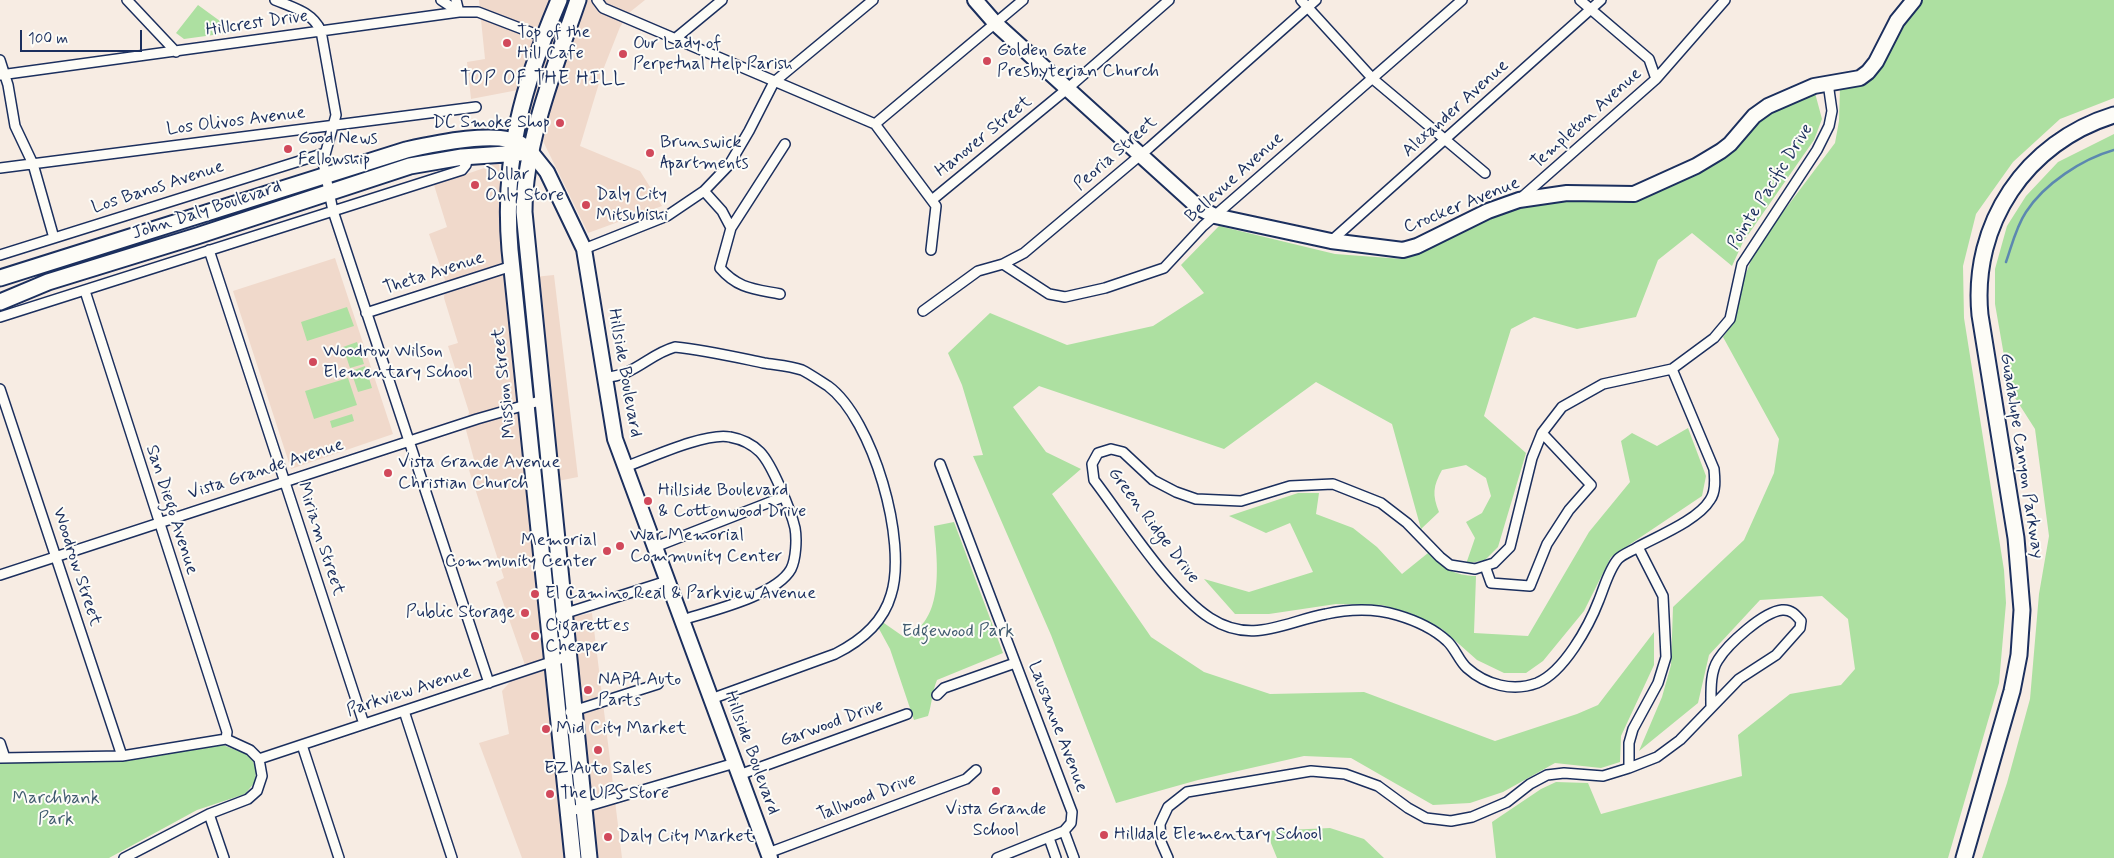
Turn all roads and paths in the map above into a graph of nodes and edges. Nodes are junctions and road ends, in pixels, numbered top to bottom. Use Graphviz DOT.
graph roads {
  1 [pos="128,0"];
  2 [pos="276,0"];
  3 [pos="441,0"];
  4 [pos="456,0"];
  5 [pos="559,0"];
  6 [pos="598,0"];
  7 [pos="722,0"];
  8 [pos="873,0"];
  9 [pos="975,0"];
  10 [pos="1023,0"];
  11 [pos="1169,0"];
  12 [pos="1316,0"];
  13 [pos="1462,0"];
  14 [pos="1580,0"];
  15 [pos="1601,0"];
  16 [pos="1725,0"];
  17 [pos="1914,0"];
  18 [pos="1304,4"];
  19 [pos="577,7"];
  20 [pos="1592,10"];
  21 [pos="459,12"];
  22 [pos="996,24"];
  23 [pos="321,31"];
  24 [pos="543,37"];
  25 [pos="676,38"];
  26 [pos="562,44"];
  27 [pos="176,52"];
  28 [pos="1649,59"];
  29 [pos="1673,59"];
  30 [pos="0,60"];
  31 [pos="2,75"];
  32 [pos="1372,79"];
  33 [pos="1656,79"];
  34 [pos="774,82"];
  35 [pos="1828,83"];
  36 [pos="1067,89"];
  37 [pos="476,107"];
  38 [pos="2114,115"];
  39 [pos="875,124"];
  40 [pos="333,126"];
  41 [pos="1445,142"];
  42 [pos="784,144"];
  43 [pos="512,146"];
  44 [pos="531,152"];
  45 [pos="325,153"];
  46 [pos="1140,155"];
  47 [pos="468,156"];
  48 [pos="33,164"];
  49 [pos="0,168"];
  50 [pos="1485,173"];
  51 [pos="325,174"];
  52 [pos="704,191"];
  53 [pos="329,192"];
  54 [pos="932,200"];
  55 [pos="1519,200"];
  56 [pos="333,211"];
  57 [pos="1215,216"];
  58 [pos="731,228"];
  59 [pos="54,238"];
  60 [pos="1331,241"];
  61 [pos="584,249"];
  62 [pos="209,250"];
  63 [pos="931,250"];
  64 [pos="0,255"];
  65 [pos="1003,264"];
  66 [pos="512,266"];
  67 [pos="0,278"];
  68 [pos="85,291"];
  69 [pos="780,294"];
  70 [pos="0,302"];
  71 [pos="923,311"];
  72 [pos="366,313"];
  73 [pos="0,317"];
  74 [pos="1672,369"];
  75 [pos="605,377"];
  76 [pos="0,389"];
  77 [pos="543,400"];
  78 [pos="527,403"];
  79 [pos="1542,433"];
  80 [pos="408,441"];
  81 [pos="940,464"];
  82 [pos="625,467"];
  83 [pos="284,481"];
  84 [pos="783,497"];
  85 [pos="158,523"];
  86 [pos="654,547"];
  87 [pos="1638,547"];
  88 [pos="55,556"];
  89 [pos="1485,566"];
  90 [pos="0,575"];
  91 [pos="667,581"];
  92 [pos="565,613"];
  93 [pos="548,618"];
  94 [pos="682,620"];
  95 [pos="569,656"];
  96 [pos="552,662"];
  97 [pos="1015,663"];
  98 [pos="489,683"];
  99 [pos="658,684"];
  100 [pos="937,695"];
  101 [pos="711,699"];
  102 [pos="1711,706"];
  103 [pos="574,710"];
  104 [pos="404,711"];
  105 [pos="908,714"];
  106 [pos="558,715"];
  107 [pos="364,724"];
  108 [pos="226,740"];
  109 [pos="0,743"];
  110 [pos="302,745"];
  111 [pos="122,756"];
  112 [pos="2,758"];
  113 [pos="259,759"];
  114 [pos="1628,768"];
  115 [pos="737,769"];
  116 [pos="976,770"];
  117 [pos="584,808"];
  118 [pos="568,812"];
  119 [pos="209,814"];
  120 [pos="1064,831"];
  121 [pos="1049,838"];
  122 [pos="769,855"];
  123 [pos="124,858"];
  124 [pos="224,858"];
  125 [pos="339,858"];
  126 [pos="452,858"];
  127 [pos="572,858"];
  128 [pos="589,858"];
  129 [pos="997,858"];
  130 [pos="1056,858"];
  131 [pos="1074,858"];
  132 [pos="1168,858"];
  133 [pos="1964,858"];
  1 -- 27 [label="street"];
  2 -- 23 [label="street"];
  3 -- 21 [label="street"];
  4 -- 21 [label="street"];
  5 -- 24 [label="main road, Mission Street"];
  6 -- 25 [label="street"];
  7 -- 25 [label="street"];
  8 -- 34 [label="street"];
  9 -- 22 [label="street, Crocker Avenue"];
  10 -- 22 [label="street"];
  11 -- 36 [label="street, Hanover Street"];
  12 -- 18 [label="street, Peoria Street"];
  13 -- 32 [label="street, Bellevue Avenue"];
  14 -- 20 [label="street"];
  15 -- 20 [label="street, Alexander Avenue"];
  16 -- 29 [label="street, Templeton Avenue"];
  17 -- 35 [label="street, Crocker Avenue"];
  18 -- 32 [label="street"];
  18 -- 46 [label="street, Peoria Street"];
  19 -- 26 [label="main road, Mission Street"];
  20 -- 28 [label="street"];
  20 -- 41 [label="street, Alexander Avenue"];
  21 -- 23 [label="street, Hillcrest Drive"];
  21 -- 24 [label="street, Hillcrest Drive"];
  22 -- 36 [label="street, Crocker Avenue"];
  22 -- 39 [label="street"];
  23 -- 27 [label="street, Hillcrest Drive"];
  23 -- 40 [label="street"];
  24 -- 26 [label="main road"];
  24 -- 43 [label="main road, Mission Street"];
  25 -- 34 [label="street"];
  26 -- 44 [label="main road, Mission Street"];
  27 -- 31 [label="street, Hillcrest Drive"];
  28 -- 29 [label="street, Templeton Avenue"];
  28 -- 33 [label="street"];
  29 -- 33 [label="street, Templeton Avenue"];
  30 -- 31 [label="street"];
  31 -- 48 [label="street"];
  32 -- 41 [label="street"];
  32 -- 57 [label="street, Bellevue Avenue"];
  33 -- 55 [label="street, Templeton Avenue"];
  34 -- 39 [label="street"];
  34 -- 52 [label="street"];
  35 -- 55 [label="street, Crocker Avenue"];
  35 -- 74 [label="street, Pointe Pacific Drive"];
  36 -- 46 [label="street, Crocker Avenue"];
  36 -- 54 [label="street, Hanover Street"];
  37 -- 40 [label="street, Los Olivos Avenue"];
  38 -- 133 [label="main road, Guadalupe Canyon Parkway"];
  39 -- 54 [label="street"];
  40 -- 45 [label="street"];
  40 -- 48 [label="street, Los Olivos Avenue"];
  41 -- 50 [label="street"];
  41 -- 60 [label="street, Alexander Avenue"];
  42 -- 58 [label="street"];
  43 -- 44 [label="main road"];
  43 -- 47 [label="main road, John Daly Boulevard"];
  43 -- 51 [label="main road, John Daly Boulevard"];
  43 -- 66 [label="main road, Mission Street"];
  44 -- 61 [label="street, Hillside Boulevard"];
  44 -- 77 [label="main road, Mission Street"];
  45 -- 51 [label="street"];
  45 -- 59 [label="street, Los Banos Avenue"];
  46 -- 57 [label="street, Crocker Avenue"];
  46 -- 65 [label="street, Peoria Street"];
  47 -- 53 [label="main road, John Daly Boulevard"];
  47 -- 56 [label="street"];
  48 -- 49 [label="street, Los Olivos Avenue"];
  48 -- 59 [label="street"];
  51 -- 53 [label="street"];
  51 -- 67 [label="main road, John Daly Boulevard"];
  52 -- 58 [label="street"];
  52 -- 61 [label="street"];
  53 -- 56 [label="street"];
  53 -- 70 [label="main road, John Daly Boulevard"];
  54 -- 63 [label="street"];
  55 -- 60 [label="street, Crocker Avenue"];
  56 -- 62 [label="street"];
  56 -- 72 [label="street"];
  57 -- 60 [label="street, Crocker Avenue"];
  57 -- 65 [label="street, Bellevue Avenue"];
  58 -- 69 [label="street"];
  59 -- 64 [label="street, Los Banos Avenue"];
  61 -- 75 [label="street, Hillside Boulevard"];
  62 -- 68 [label="street"];
  62 -- 83 [label="street, Miriam Street"];
  65 -- 71 [label="street, Peoria Street"];
  66 -- 72 [label="street, Theta Avenue"];
  66 -- 78 [label="main road, Mission Street"];
  68 -- 73 [label="street"];
  68 -- 85 [label="street, San Diego Avenue"];
  72 -- 80 [label="street"];
  74 -- 79 [label="street, Pointe Pacific Drive"];
  74 -- 87 [label="street, Green Ridge Drive"];
  75 -- 82 [label="street, Hillside Boulevard"];
  75 -- 101 [label="street"];
  76 -- 88 [label="street, Woodrow Street"];
  77 -- 78 [label="street, Vista Grande Avenue"];
  77 -- 92 [label="main road, Mission Street"];
  78 -- 80 [label="street, Vista Grande Avenue"];
  78 -- 93 [label="main road, Mission Street"];
  79 -- 89 [label="street, Pointe Pacific Drive"];
  79 -- 89 [label="street"];
  80 -- 83 [label="street, Vista Grande Avenue"];
  80 -- 98 [label="street"];
  81 -- 97 [label="street, Lausanne Avenue"];
  82 -- 84 [label="street"];
  82 -- 86 [label="street, Hillside Boulevard"];
  83 -- 85 [label="street, Vista Grande Avenue"];
  83 -- 107 [label="street, Miriam Street"];
  84 -- 86 [label="street"];
  84 -- 94 [label="street"];
  85 -- 88 [label="street, Vista Grande Avenue"];
  85 -- 108 [label="street, San Diego Avenue"];
  86 -- 91 [label="street, Hillside Boulevard"];
  87 -- 89 [label="street, Green Ridge Drive"];
  87 -- 114 [label="street"];
  88 -- 90 [label="street, Vista Grande Avenue"];
  88 -- 111 [label="street, Woodrow Street"];
  91 -- 92 [label="street"];
  91 -- 94 [label="street, Hillside Boulevard"];
  92 -- 93 [label="street"];
  92 -- 95 [label="main road, Mission Street"];
  93 -- 96 [label="main road, Mission Street"];
  94 -- 101 [label="street, Hillside Boulevard"];
  95 -- 96 [label="street, Parkview Avenue"];
  95 -- 103 [label="main road, Mission Street"];
  96 -- 98 [label="street, Parkview Avenue"];
  96 -- 106 [label="main road, Mission Street"];
  97 -- 100 [label="street"];
  97 -- 120 [label="street, Lausanne Avenue"];
  98 -- 104 [label="street, Parkview Avenue"];
  99 -- 103 [label="street"];
  101 -- 115 [label="street, Hillside Boulevard"];
  102 -- 102 [label="street"];
  102 -- 114 [label="street"];
  103 -- 106 [label="street"];
  103 -- 117 [label="main road, Mission Street"];
  104 -- 107 [label="street, Parkview Avenue"];
  104 -- 126 [label="street"];
  105 -- 115 [label="street, Garwood Drive"];
  106 -- 118 [label="main road, Mission Street"];
  107 -- 110 [label="street, Parkview Avenue"];
  108 -- 111 [label="street"];
  108 -- 113 [label="street"];
  109 -- 112 [label="street"];
  110 -- 113 [label="street, Parkview Avenue"];
  110 -- 125 [label="street"];
  111 -- 112 [label="street"];
  113 -- 119 [label="street"];
  114 -- 132 [label="street"];
  115 -- 117 [label="street, Garwood Drive"];
  115 -- 122 [label="street, Hillside Boulevard"];
  116 -- 122 [label="street, Tallwood Drive"];
  117 -- 118 [label="street, Garwood Drive"];
  117 -- 128 [label="main road, Mission Street"];
  118 -- 127 [label="main road, Mission Street"];
  119 -- 123 [label="street"];
  119 -- 124 [label="street"];
  120 -- 121 [label="street"];
  120 -- 131 [label="street"];
  121 -- 129 [label="street"];
  121 -- 130 [label="street"];
}
